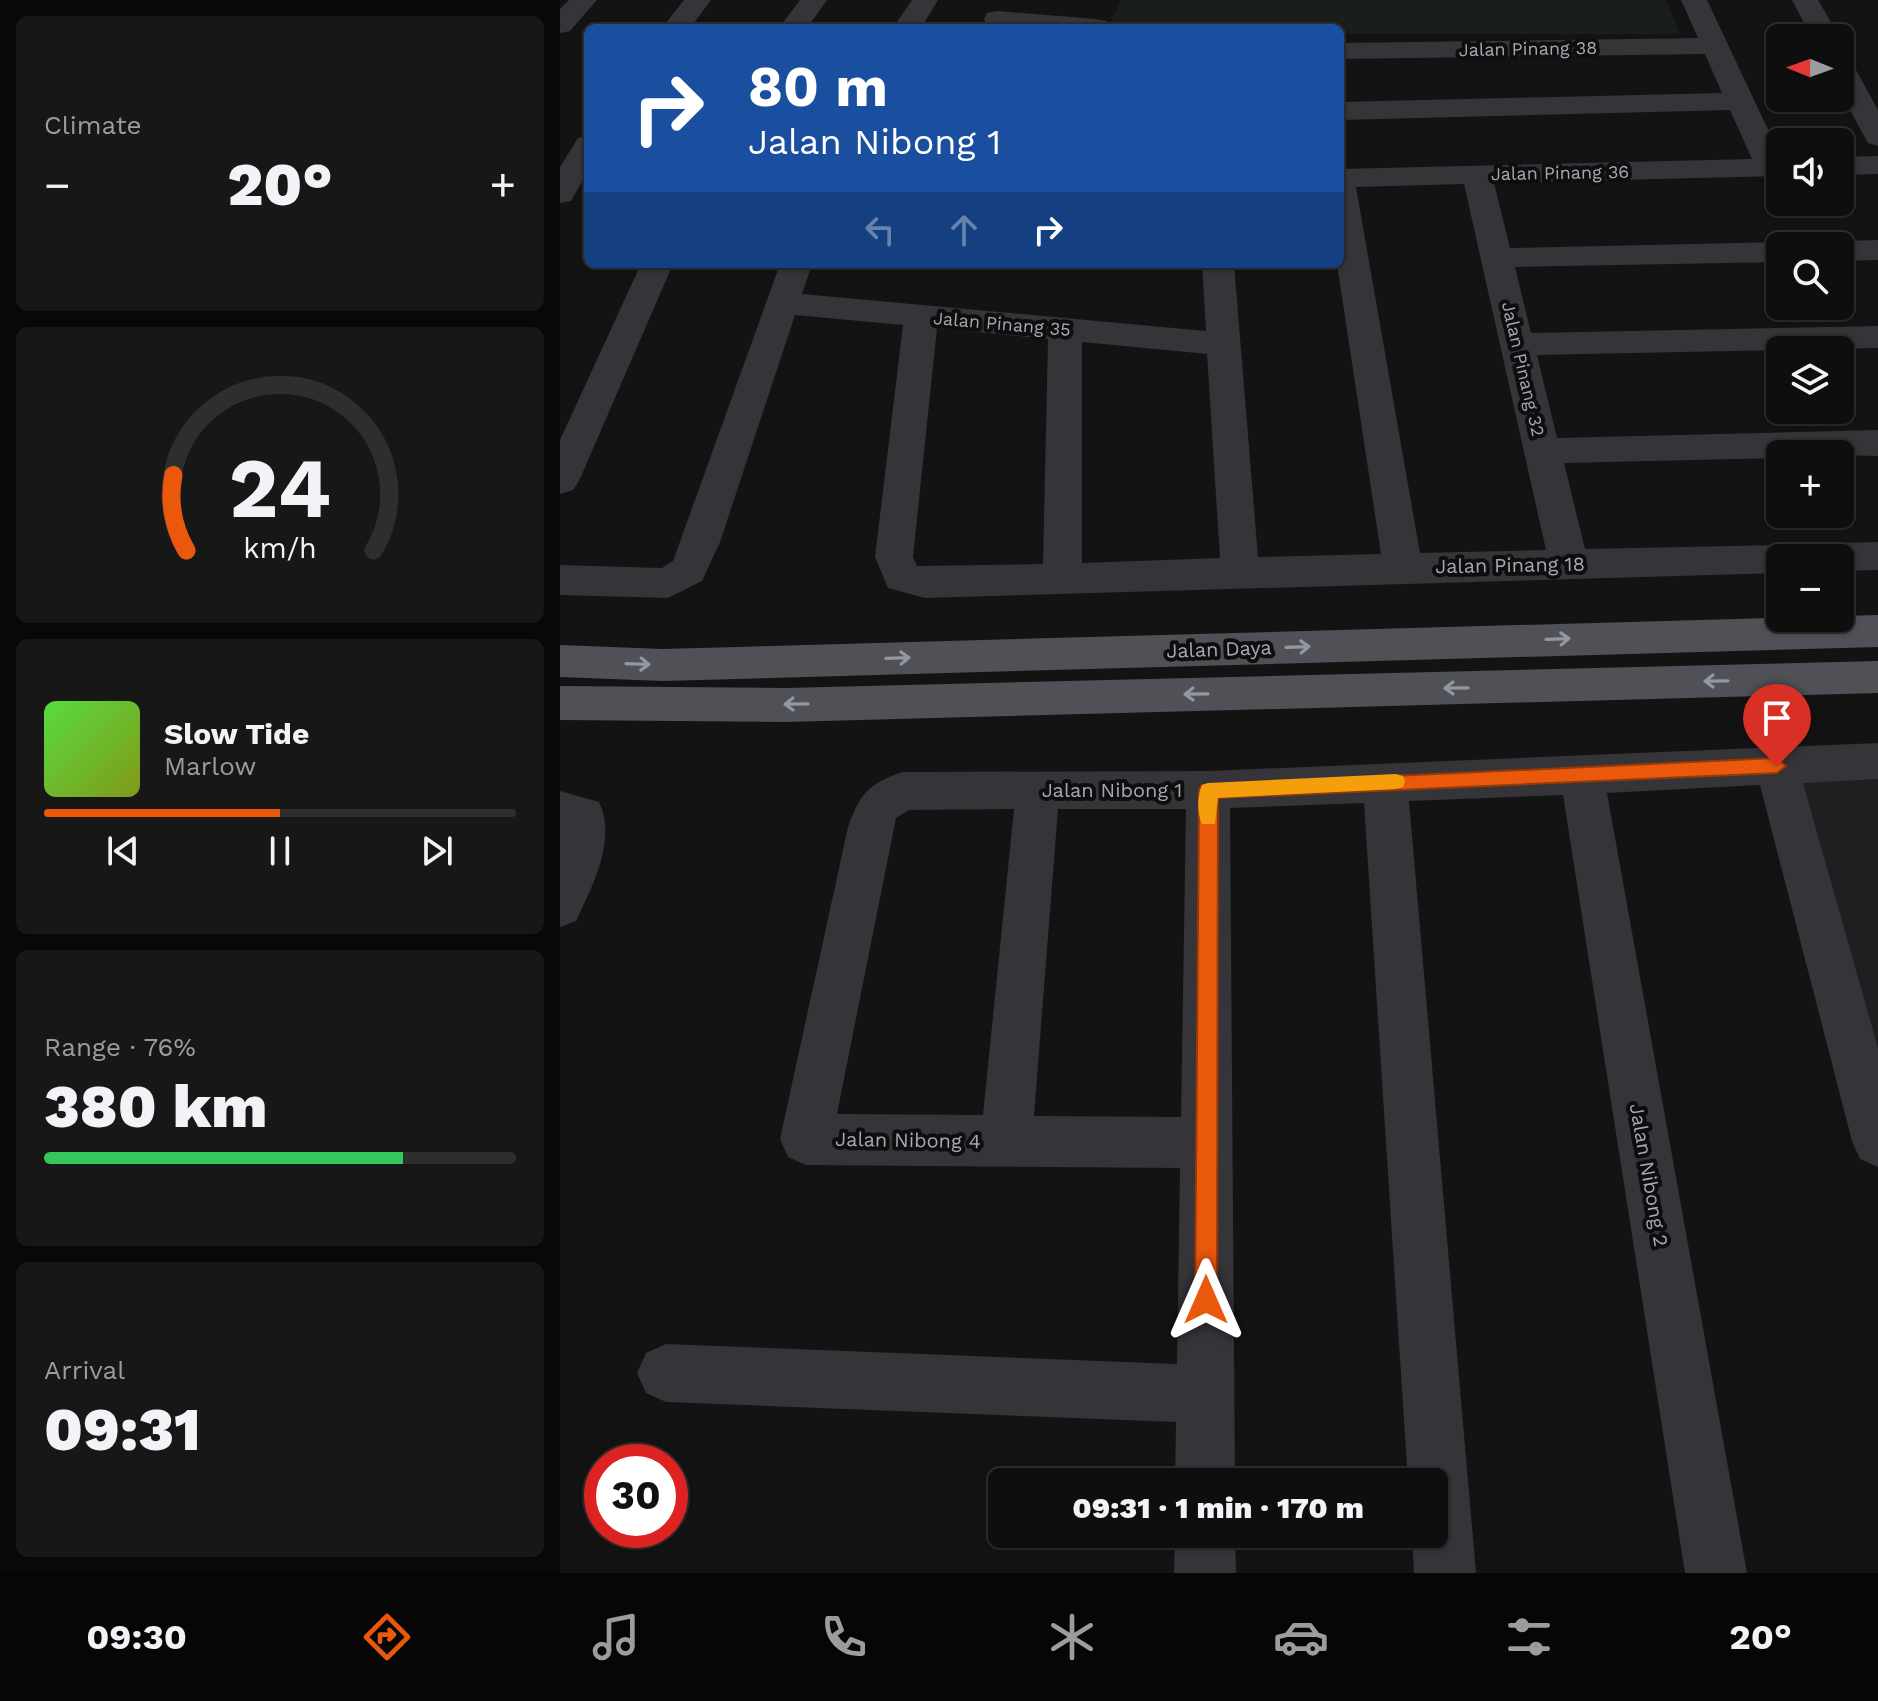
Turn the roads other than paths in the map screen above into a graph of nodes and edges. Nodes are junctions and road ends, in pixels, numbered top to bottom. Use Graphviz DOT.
graph roads {
  1 [pos="584,0"];
  2 [pos="698,0"];
  3 [pos="814,0"];
  4 [pos="925,0"];
  5 [pos="1108,0"];
  6 [pos="1694,0"];
  7 [pos="1805,0"];
  8 [pos="999,16"];
  9 [pos="679,24"];
  10 [pos="796,24"];
  11 [pos="910,24"];
  12 [pos="1064,24"];
  13 [pos="1098,24"];
  14 [pos="1818,24"];
  15 [pos="560,25"];
  16 [pos="1715,46"];
  17 [pos="1344,51"];
  18 [pos="1854,92"];
  19 [pos="1741,101"];
  20 [pos="1344,111"];
  21 [pos="560,130"];
  22 [pos="584,130"];
  23 [pos="1878,137"];
  24 [pos="1766,149"];
  25 [pos="584,151"];
  26 [pos="1878,165"];
  27 [pos="1854,166"];
  28 [pos="1766,168"];
  29 [pos="1477,175"];
  30 [pos="1344,181"];
  31 [pos="560,194"];
  32 [pos="1344,206"];
  33 [pos="1878,250"];
  34 [pos="1854,251"];
  35 [pos="1766,252"];
  36 [pos="1496,258"];
  37 [pos="655,268"];
  38 [pos="795,268"];
  39 [pos="1218,268"];
  40 [pos="782,303"];
  41 [pos="921,316"];
  42 [pos="1065,329"];
  43 [pos="1878,337"];
  44 [pos="1222,344"];
  45 [pos="1518,344"];
  46 [pos="1878,443"];
  47 [pos="1543,451"];
  48 [pos="560,481"];
  49 [pos="1878,556"];
  50 [pos="1854,557"];
  51 [pos="1766,559"];
  52 [pos="1569,564"];
  53 [pos="1403,568"];
  54 [pos="1240,572"];
  55 [pos="560,580"];
  56 [pos="1062,580"];
  57 [pos="1878,631"];
  58 [pos="560,661"];
  59 [pos="1878,677"];
  60 [pos="560,703"];
  61 [pos="1878,761"];
  62 [pos="1777,766"];
  63 [pos="1582,776"];
  64 [pos="1385,782"];
  65 [pos="1038,789"];
  66 [pos="1208,790"];
  67 [pos="878,806"];
  68 [pos="560,810"];
  69 [pos="560,906"];
  70 [pos="1006,1141"];
  71 [pos="1878,1141"];
  72 [pos="1207,1143"];
  73 [pos="666,1373"];
  74 [pos="1205,1394"];
  75 [pos="1205,1468"];
  76 [pos="1205,1548"];
  77 [pos="1205,1573"];
  78 [pos="1445,1573"];
  79 [pos="1716,1573"];
  1 -- 15 [label="street"];
  2 -- 9 [label="street"];
  3 -- 10 [label="street"];
  4 -- 11 [label="street"];
  5 -- 13 [label="street"];
  6 -- 16 [label="street"];
  7 -- 14 [label="street"];
  8 -- 12 [label="street"];
  16 -- 17 [label="street, Jalan Pinang 38"];
  16 -- 19 [label="street"];
  18 -- 23 [label="street"];
  19 -- 20 [label="street"];
  19 -- 24 [label="street"];
  21 -- 22 [label="street"];
  25 -- 31 [label="street"];
  26 -- 27 [label="street"];
  28 -- 29 [label="street, Jalan Pinang 36"];
  29 -- 30 [label="street, Jalan Pinang 36"];
  29 -- 36 [label="street, Jalan Pinang 32"];
  32 -- 53 [label="street"];
  33 -- 34 [label="street"];
  35 -- 36 [label="street"];
  36 -- 45 [label="street, Jalan Pinang 32"];
  37 -- 48 [label="street"];
  38 -- 40 [label="street"];
  39 -- 44 [label="street"];
  40 -- 41 [label="street, Jalan Pinang 35"];
  40 -- 55 [label="street"];
  41 -- 42 [label="street, Jalan Pinang 35"];
  41 -- 56 [label="street, Jalan Pinang 18"];
  42 -- 44 [label="street, Jalan Pinang 35"];
  42 -- 56 [label="street"];
  43 -- 45 [label="street"];
  44 -- 54 [label="street"];
  45 -- 47 [label="street, Jalan Pinang 32"];
  46 -- 47 [label="street"];
  47 -- 52 [label="street, Jalan Pinang 32"];
  49 -- 50 [label="street"];
  51 -- 52 [label="street, Jalan Pinang 18"];
  52 -- 53 [label="street, Jalan Pinang 18"];
  53 -- 54 [label="street, Jalan Pinang 18"];
  54 -- 56 [label="street, Jalan Pinang 18"];
  58 -- 57 [label="main road, Jalan Daya, one-way"];
  59 -- 60 [label="main road, one-way"];
  61 -- 62 [label="street, Jalan Nibong 1"];
  62 -- 63 [label="street, Jalan Nibong 1"];
  62 -- 71 [label="street"];
  63 -- 64 [label="street, Jalan Nibong 1"];
  63 -- 79 [label="street, Jalan Nibong 2"];
  64 -- 66 [label="street, Jalan Nibong 1"];
  64 -- 78 [label="street"];
  65 -- 66 [label="street, Jalan Nibong 1"];
  65 -- 67 [label="street, Jalan Nibong 1"];
  65 -- 70 [label="street"];
  66 -- 72 [label="street"];
  67 -- 70 [label="street, Jalan Nibong 4"];
  68 -- 69 [label="street"];
  70 -- 72 [label="street, Jalan Nibong 4"];
  72 -- 74 [label="street"];
  73 -- 74 [label="street"];
  74 -- 75 [label="street"];
  76 -- 77 [label="street"];
}
